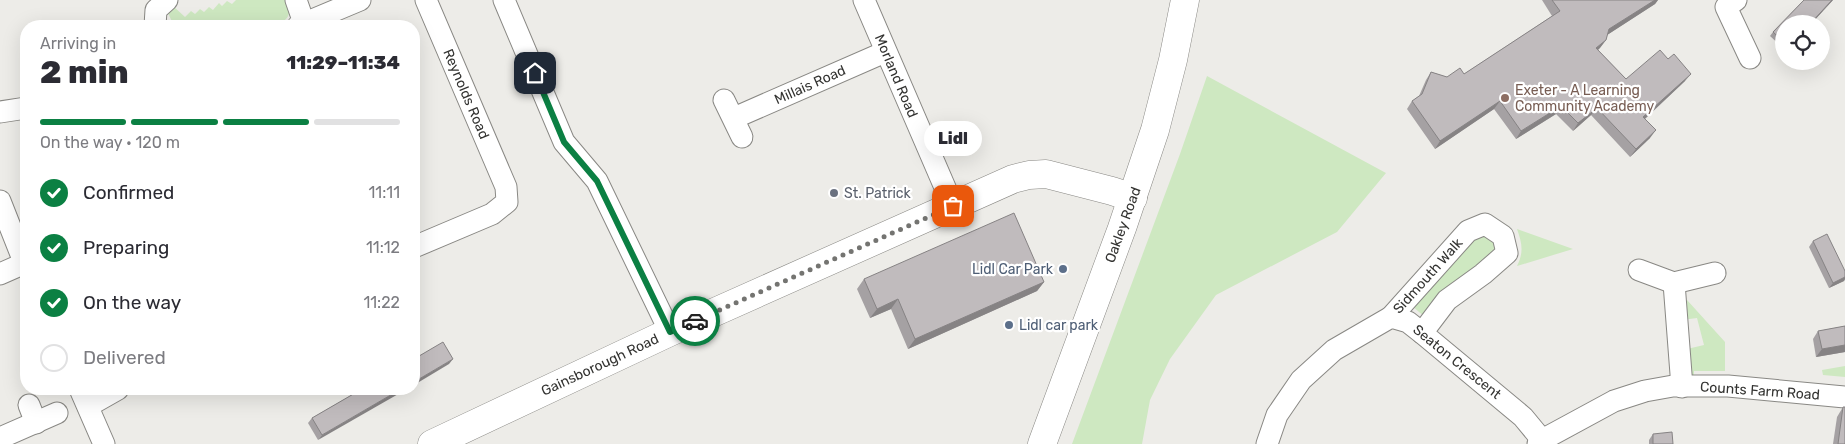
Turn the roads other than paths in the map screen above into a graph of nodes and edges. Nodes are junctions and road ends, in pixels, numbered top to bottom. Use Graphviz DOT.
graph roads {
  1 [pos="167,0"];
  2 [pos="296,0"];
  3 [pos="360,0"];
  4 [pos="426,0"];
  5 [pos="864,0"];
  6 [pos="1184,0"];
  7 [pos="1736,0"];
  8 [pos="509,2"];
  9 [pos="155,20"];
  10 [pos="300,20"];
  11 [pos="313,20"];
  12 [pos="885,52"];
  13 [pos="1750,58"];
  14 [pos="20,109"];
  15 [pos="0,112"];
  16 [pos="733,119"];
  17 [pos="1133,198"];
  18 [pos="0,201"];
  19 [pos="953,206"];
  20 [pos="420,244"];
  21 [pos="20,252"];
  22 [pos="20,267"];
  23 [pos="1640,270"];
  24 [pos="1715,273"];
  25 [pos="0,274"];
  26 [pos="1674,283"];
  27 [pos="1391,317"];
  28 [pos="670,332"];
  29 [pos="1422,333"];
  30 [pos="1682,387"];
  31 [pos="1845,397"];
  32 [pos="84,398"];
  33 [pos="57,414"];
  34 [pos="0,438"];
  35 [pos="1540,442"];
  36 [pos="104,444"];
  37 [pos="432,444"];
  38 [pos="1042,444"];
  39 [pos="1267,444"];
  1 -- 9 [label="street"];
  2 -- 10 [label="street"];
  3 -- 11 [label="street"];
  4 -- 20 [label="street, Reynolds Road"];
  5 -- 12 [label="street, Morland Road"];
  6 -- 17 [label="street, Oakley Road"];
  7 -- 13 [label="street"];
  8 -- 28 [label="street"];
  12 -- 16 [label="street, Millais Road"];
  12 -- 19 [label="street, Morland Road"];
  14 -- 15 [label="street"];
  17 -- 19 [label="street, Gainsborough Road"];
  17 -- 38 [label="street, Oakley Road"];
  18 -- 21 [label="street"];
  19 -- 28 [label="street, Gainsborough Road"];
  22 -- 25 [label="street"];
  23 -- 26 [label="street"];
  24 -- 26 [label="street"];
  26 -- 30 [label="street"];
  27 -- 29 [label="street, Seaton Crescent"];
  27 -- 29 [label="street, Sidmouth Walk"];
  27 -- 39 [label="street"];
  28 -- 37 [label="street, Gainsborough Road"];
  29 -- 35 [label="street, Seaton Crescent"];
  30 -- 31 [label="street, Counts Farm Road"];
  30 -- 35 [label="street, Counts Farm Road"];
  32 -- 36 [label="street"];
  33 -- 34 [label="street"];
}
